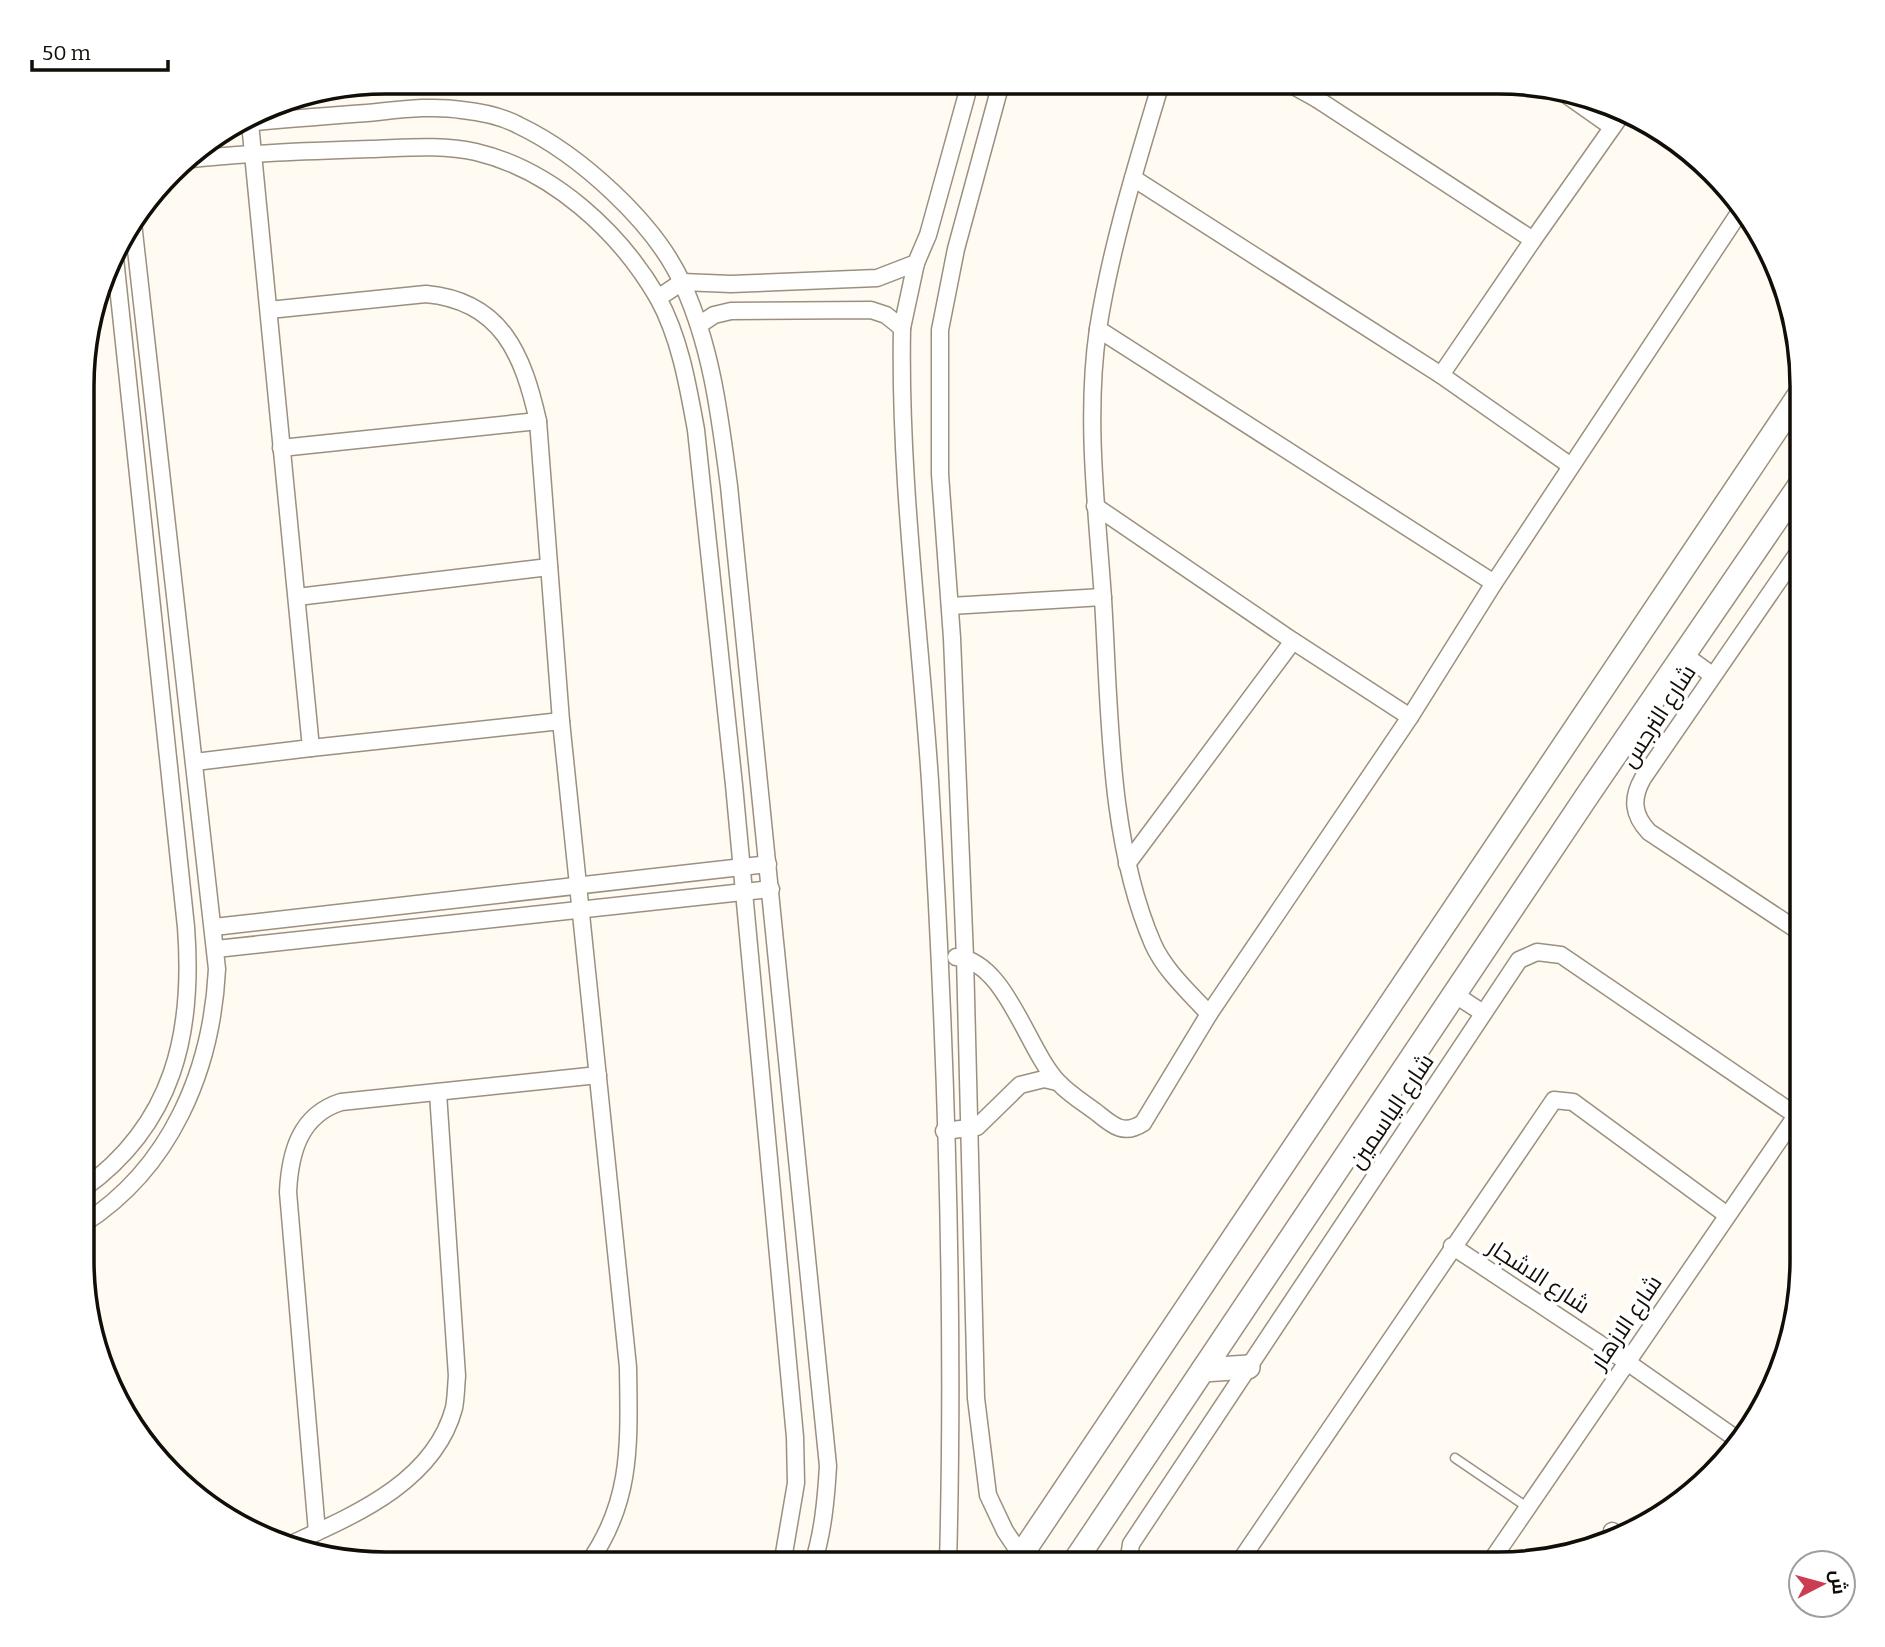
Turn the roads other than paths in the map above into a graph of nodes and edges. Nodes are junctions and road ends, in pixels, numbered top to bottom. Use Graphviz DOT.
graph roads {
  1 [pos="967,94"];
  2 [pos="998,94"];
  3 [pos="1158,94"];
  4 [pos="1323,94"];
  5 [pos="1584,107"];
  6 [pos="1617,120"];
  7 [pos="265,121"];
  8 [pos="1612,127"];
  9 [pos="249,129"];
  10 [pos="253,153"];
  11 [pos="205,158"];
  12 [pos="1133,178"];
  13 [pos="1736,217"];
  14 [pos="134,240"];
  15 [pos="1533,240"];
  16 [pos="916,263"];
  17 [pos="117,275"];
  18 [pos="682,282"];
  19 [pos="658,298"];
  20 [pos="269,310"];
  21 [pos="699,326"];
  22 [pos="902,328"];
  23 [pos="1098,329"];
  24 [pos="1441,374"];
  25 [pos="1790,409"];
  26 [pos="538,421"];
  27 [pos="281,448"];
  28 [pos="1571,466"];
  29 [pos="1790,499"];
  30 [pos="1095,506"];
  31 [pos="1790,564"];
  32 [pos="549,568"];
  33 [pos="1494,583"];
  34 [pos="297,597"];
  35 [pos="1103,597"];
  36 [pos="950,606"];
  37 [pos="952,638"];
  38 [pos="921,640"];
  39 [pos="1293,641"];
  40 [pos="1684,654"];
  41 [pos="1712,675"];
  42 [pos="1410,717"];
  43 [pos="562,721"];
  44 [pos="311,748"];
  45 [pos="195,762"];
  46 [pos="200,808"];
  47 [pos="173,812"];
  48 [pos="768,864"];
  49 [pos="1127,864"];
  50 [pos="742,867"];
  51 [pos="580,887"];
  52 [pos="771,889"];
  53 [pos="744,891"];
  54 [pos="583,909"];
  55 [pos="1790,926"];
  56 [pos="214,927"];
  57 [pos="216,948"];
  58 [pos="940,955"];
  59 [pos="965,957"];
  60 [pos="1454,993"];
  61 [pos="1483,1013"];
  62 [pos="1209,1014"];
  63 [pos="598,1075"];
  64 [pos="1057,1082"];
  65 [pos="438,1093"];
  66 [pos="1790,1104"];
  67 [pos="1790,1125"];
  68 [pos="971,1128"];
  69 [pos="944,1131"];
  70 [pos="94,1181"];
  71 [pos="802,1202"];
  72 [pos="773,1203"];
  73 [pos="94,1215"];
  74 [pos="1727,1215"];
  75 [pos="1452,1247"];
  76 [pos="1627,1362"];
  77 [pos="1248,1367"];
  78 [pos="1203,1370"];
  79 [pos="1732,1436"];
  80 [pos="1455,1458"];
  81 [pos="1527,1507"];
  82 [pos="317,1532"];
  83 [pos="300,1540"];
  84 [pos="596,1552"];
  85 [pos="784,1552"];
  86 [pos="817,1552"];
  87 [pos="948,1552"];
  88 [pos="1014,1552"];
  89 [pos="1023,1552"];
  90 [pos="1081,1552"];
  91 [pos="1130,1552"];
  92 [pos="1246,1552"];
  93 [pos="1497,1552"];
  1 -- 16 [label="street"];
  2 -- 36 [label="street"];
  3 -- 12 [label="street"];
  4 -- 15 [label="street"];
  5 -- 8 [label="street"];
  6 -- 8 [label="street"];
  7 -- 18 [label="street"];
  8 -- 15 [label="street"];
  9 -- 10 [label="street"];
  10 -- 11 [label="street"];
  10 -- 19 [label="street"];
  10 -- 20 [label="street"];
  12 -- 23 [label="street"];
  12 -- 24 [label="street"];
  13 -- 28 [label="street"];
  14 -- 45 [label="street"];
  15 -- 24 [label="street"];
  16 -- 18 [label="street"];
  16 -- 22 [label="street"];
  17 -- 47 [label="street"];
  18 -- 19 [label="street"];
  18 -- 21 [label="street"];
  19 -- 50 [label="street"];
  20 -- 26 [label="street"];
  20 -- 27 [label="street"];
  21 -- 22 [label="street"];
  21 -- 48 [label="street"];
  22 -- 38 [label="street"];
  23 -- 30 [label="street"];
  23 -- 33 [label="street"];
  24 -- 28 [label="street"];
  25 -- 89 [label="street"];
  26 -- 27 [label="street"];
  26 -- 32 [label="street"];
  27 -- 34 [label="street"];
  28 -- 33 [label="street"];
  29 -- 40 [label="street"];
  30 -- 35 [label="street"];
  30 -- 39 [label="street"];
  31 -- 41 [label="street, شارع النرجس"];
  32 -- 34 [label="street"];
  32 -- 43 [label="street"];
  33 -- 42 [label="street"];
  34 -- 44 [label="street"];
  35 -- 36 [label="street"];
  35 -- 49 [label="street"];
  36 -- 37 [label="street"];
  37 -- 38 [label="street"];
  37 -- 59 [label="street"];
  38 -- 58 [label="street"];
  39 -- 42 [label="street"];
  39 -- 49 [label="street"];
  40 -- 41 [label="street"];
  40 -- 60 [label="street"];
  41 -- 55 [label="street, شارع النرجس"];
  42 -- 62 [label="street"];
  43 -- 44 [label="street"];
  43 -- 51 [label="street"];
  44 -- 45 [label="street"];
  45 -- 46 [label="street"];
  46 -- 47 [label="street"];
  46 -- 56 [label="street"];
  47 -- 70 [label="street"];
  48 -- 50 [label="street"];
  48 -- 52 [label="street"];
  49 -- 62 [label="street"];
  50 -- 51 [label="street"];
  50 -- 53 [label="street"];
  51 -- 54 [label="street"];
  51 -- 56 [label="street"];
  52 -- 53 [label="street"];
  52 -- 71 [label="street"];
  53 -- 54 [label="street"];
  53 -- 72 [label="street"];
  54 -- 57 [label="street"];
  54 -- 63 [label="street"];
  56 -- 57 [label="street"];
  57 -- 73 [label="street"];
  58 -- 59 [label="street"];
  58 -- 69 [label="street"];
  59 -- 64 [label="street"];
  59 -- 68 [label="street"];
  60 -- 61 [label="street"];
  60 -- 78 [label="street"];
  61 -- 66 [label="street, شارع الياسمين"];
  61 -- 77 [label="street, شارع الياسمين"];
  62 -- 64 [label="street"];
  63 -- 65 [label="street"];
  63 -- 84 [label="street"];
  64 -- 68 [label="street"];
  65 -- 82 [label="street"];
  65 -- 82 [label="street"];
  67 -- 74 [label="street, شارع الازهار"];
  68 -- 69 [label="street"];
  68 -- 88 [label="street"];
  69 -- 87 [label="street"];
  71 -- 72 [label="street"];
  71 -- 86 [label="street"];
  72 -- 85 [label="street"];
  74 -- 75 [label="street"];
  74 -- 76 [label="street, شارع الازهار"];
  75 -- 76 [label="street, شارع الاشجار"];
  75 -- 92 [label="street"];
  76 -- 79 [label="street, شارع الاشجار"];
  76 -- 81 [label="street, شارع الازهار"];
  77 -- 78 [label="street"];
  77 -- 91 [label="street, شارع الياسمين"];
  78 -- 90 [label="street"];
  80 -- 81 [label="lane"];
  81 -- 93 [label="street, شارع الازهار"];
  82 -- 83 [label="street"];
}
